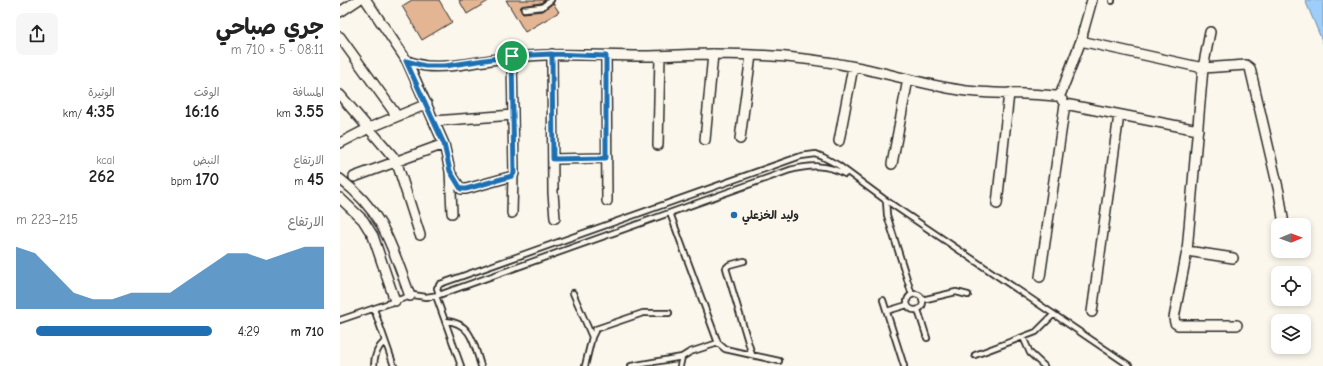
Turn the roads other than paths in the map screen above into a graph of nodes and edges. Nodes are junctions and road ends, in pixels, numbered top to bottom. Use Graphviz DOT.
graph roads {
  1 [pos="358,0"];
  2 [pos="366,0"];
  3 [pos="551,0"];
  4 [pos="1092,0"];
  5 [pos="524,9"];
  6 [pos="340,12"];
  7 [pos="1210,32"];
  8 [pos="340,37"];
  9 [pos="1082,38"];
  10 [pos="552,54"];
  11 [pos="713,54"];
  12 [pos="751,55"];
  13 [pos="512,56"];
  14 [pos="606,56"];
  15 [pos="660,56"];
  16 [pos="406,61"];
  17 [pos="853,67"];
  18 [pos="1203,68"];
  19 [pos="908,79"];
  20 [pos="1009,93"];
  21 [pos="340,95"];
  22 [pos="1058,96"];
  23 [pos="427,104"];
  24 [pos="1065,104"];
  25 [pos="513,115"];
  26 [pos="1119,115"];
  27 [pos="397,116"];
  28 [pos="434,121"];
  29 [pos="369,128"];
  30 [pos="1198,130"];
  31 [pos="740,139"];
  32 [pos="705,140"];
  33 [pos="839,141"];
  34 [pos="340,143"];
  35 [pos="444,144"];
  36 [pos="658,145"];
  37 [pos="606,158"];
  38 [pos="553,159"];
  39 [pos="396,160"];
  40 [pos="892,164"];
  41 [pos="450,171"];
  42 [pos="512,176"];
  43 [pos="354,177"];
  44 [pos="340,179"];
  45 [pos="855,179"];
  46 [pos="340,198"];
  47 [pos="607,201"];
  48 [pos="886,201"];
  49 [pos="997,204"];
  50 [pos="452,213"];
  51 [pos="512,213"];
  52 [pos="670,213"];
  53 [pos="555,218"];
  54 [pos="1283,218"];
  55 [pos="420,235"];
  56 [pos="1187,251"];
  57 [pos="1233,258"];
  58 [pos="744,260"];
  59 [pos="1040,277"];
  60 [pos="573,293"];
  61 [pos="912,295"];
  62 [pos="968,295"];
  63 [pos="410,296"];
  64 [pos="438,296"];
  65 [pos="883,300"];
  66 [pos="922,300"];
  67 [pos="396,301"];
  68 [pos="907,305"];
  69 [pos="374,309"];
  70 [pos="918,310"];
  71 [pos="887,311"];
  72 [pos="1092,312"];
  73 [pos="669,313"];
  74 [pos="1053,315"];
  75 [pos="340,320"];
  76 [pos="445,321"];
  77 [pos="1237,325"];
  78 [pos="592,337"];
  79 [pos="1023,337"];
  80 [pos="927,338"];
  81 [pos="385,341"];
  82 [pos="718,343"];
  83 [pos="752,355"];
  84 [pos="975,355"];
  85 [pos="682,356"];
  86 [pos="779,361"];
  87 [pos="374,366"];
  88 [pos="394,366"];
  89 [pos="461,366"];
  90 [pos="481,366"];
  91 [pos="585,366"];
  92 [pos="631,366"];
  93 [pos="680,366"];
  94 [pos="904,366"];
  95 [pos="1044,366"];
  96 [pos="1130,366"];
  1 -- 6 [label="street"];
  2 -- 16 [label="street"];
  3 -- 5 [label="lane"];
  4 -- 9 [label="street"];
  7 -- 18 [label="street"];
  8 -- 27 [label="street"];
  9 -- 18 [label="street"];
  9 -- 22 [label="street"];
  10 -- 13 [label="street"];
  10 -- 14 [label="street"];
  10 -- 38 [label="street"];
  11 -- 12 [label="street"];
  11 -- 15 [label="street"];
  11 -- 32 [label="street"];
  12 -- 17 [label="street"];
  12 -- 31 [label="street"];
  13 -- 16 [label="street"];
  13 -- 25 [label="street"];
  14 -- 15 [label="street"];
  14 -- 37 [label="street"];
  15 -- 36 [label="street"];
  16 -- 23 [label="street"];
  17 -- 19 [label="street"];
  17 -- 33 [label="street"];
  18 -- 30 [label="street"];
  18 -- 54 [label="street"];
  19 -- 20 [label="street"];
  19 -- 40 [label="street"];
  20 -- 22 [label="street"];
  20 -- 49 [label="street"];
  21 -- 29 [label="street"];
  22 -- 24 [label="street"];
  23 -- 27 [label="street"];
  23 -- 28 [label="street"];
  24 -- 26 [label="street"];
  24 -- 59 [label="street"];
  25 -- 28 [label="street"];
  25 -- 42 [label="street"];
  26 -- 30 [label="street"];
  26 -- 72 [label="street"];
  27 -- 29 [label="street"];
  28 -- 35 [label="street"];
  29 -- 34 [label="street"];
  29 -- 39 [label="street"];
  30 -- 56 [label="street"];
  35 -- 39 [label="street"];
  35 -- 41 [label="street"];
  37 -- 38 [label="street"];
  37 -- 47 [label="street"];
  38 -- 53 [label="street"];
  39 -- 43 [label="street"];
  39 -- 55 [label="street"];
  41 -- 42 [label="street"];
  41 -- 50 [label="street"];
  42 -- 51 [label="street"];
  44 -- 63 [label="street"];
  45 -- 48 [label="lane"];
  45 -- 52 [label="lane"];
  45 -- 64 [label="lane"];
  46 -- 67 [label="street"];
  48 -- 61 [label="lane"];
  48 -- 74 [label="lane"];
  52 -- 64 [label="lane"];
  52 -- 82 [label="lane"];
  56 -- 57 [label="street"];
  56 -- 77 [label="street"];
  58 -- 83 [label="lane"];
  60 -- 78 [label="lane"];
  61 -- 66 [label="lane"];
  61 -- 68 [label="lane"];
  62 -- 66 [label="lane"];
  63 -- 64 [label="lane"];
  63 -- 67 [label="lane"];
  64 -- 76 [label="lane"];
  65 -- 71 [label="lane"];
  66 -- 70 [label="lane"];
  67 -- 69 [label="lane"];
  68 -- 70 [label="lane"];
  68 -- 71 [label="lane"];
  69 -- 75 [label="lane"];
  69 -- 81 [label="lane"];
  70 -- 80 [label="lane"];
  71 -- 94 [label="lane"];
  73 -- 78 [label="lane"];
  74 -- 79 [label="lane"];
  74 -- 96 [label="lane"];
  76 -- 89 [label="lane"];
  76 -- 90 [label="lane"];
  78 -- 91 [label="lane"];
  79 -- 84 [label="lane"];
  79 -- 95 [label="lane"];
  81 -- 87 [label="lane"];
  81 -- 88 [label="lane"];
  82 -- 83 [label="lane"];
  82 -- 85 [label="lane"];
  83 -- 86 [label="lane"];
  85 -- 92 [label="lane"];
  85 -- 93 [label="lane"];
}
